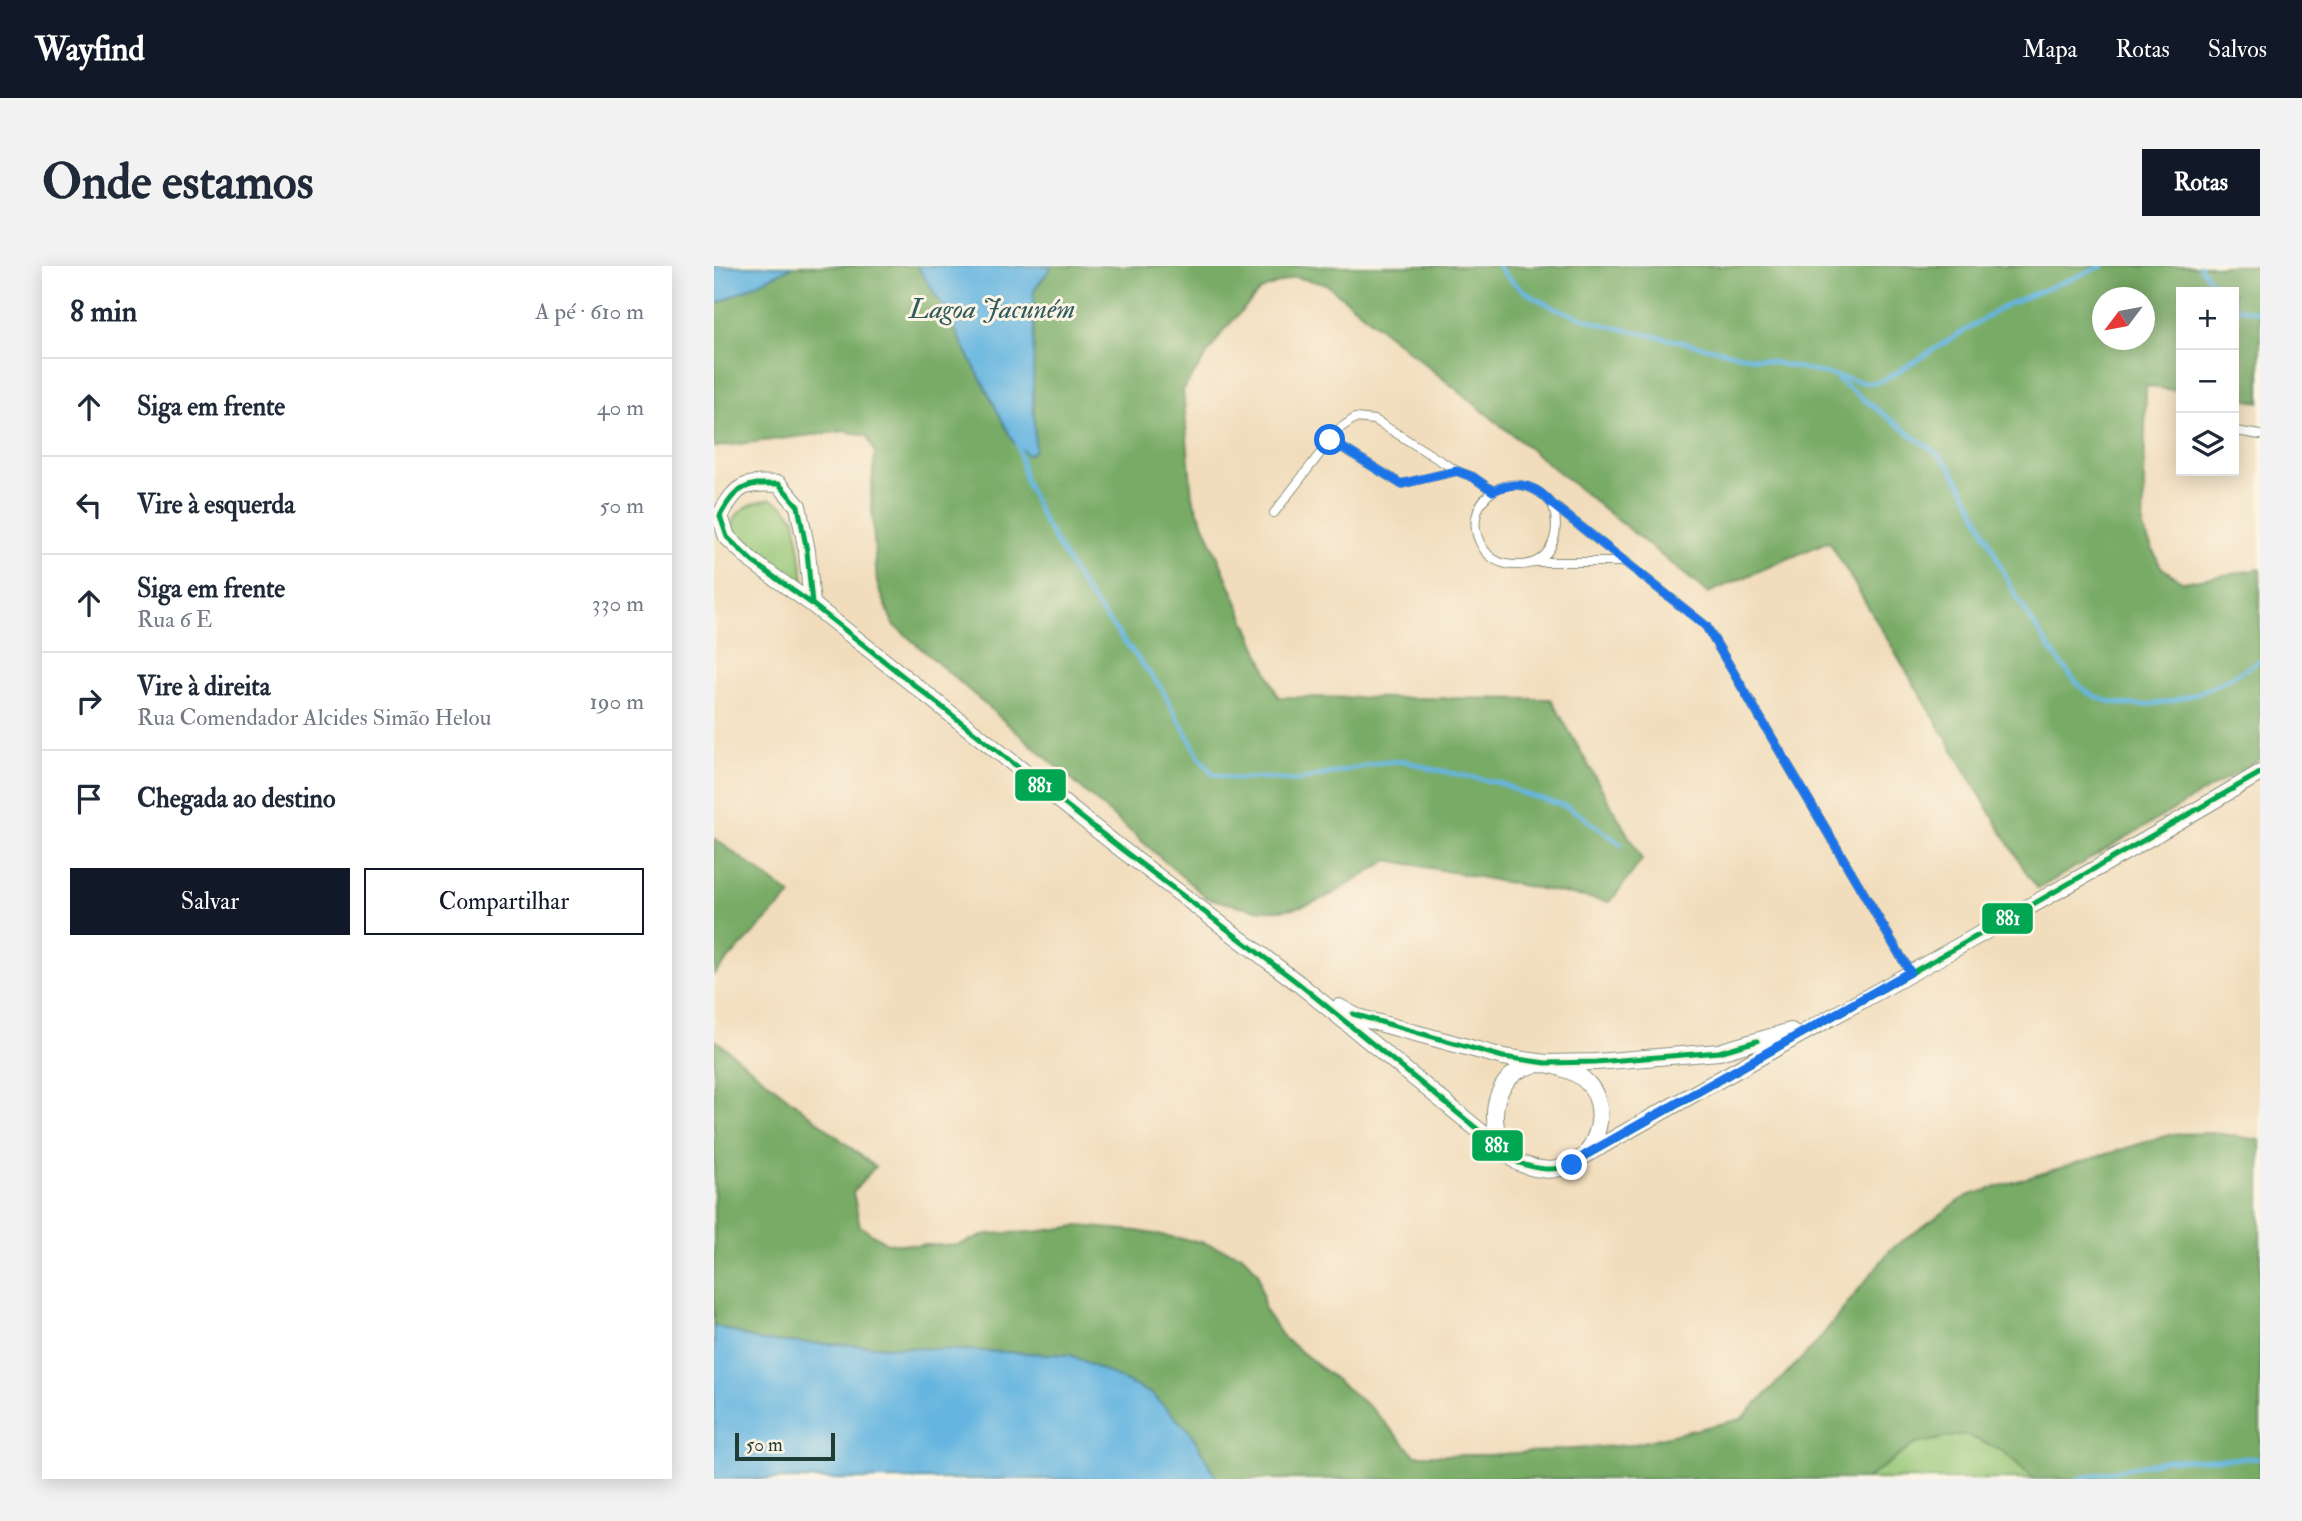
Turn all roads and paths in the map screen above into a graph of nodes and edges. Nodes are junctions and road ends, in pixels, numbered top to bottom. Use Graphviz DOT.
graph roads {
  1 [pos="2239,432"];
  2 [pos="2260,435"];
  3 [pos="1330,440"];
  4 [pos="1457,471"];
  5 [pos="1493,491"];
  6 [pos="1552,504"];
  7 [pos="1273,513"];
  8 [pos="1535,562"];
  9 [pos="1627,562"];
  10 [pos="812,604"];
  11 [pos="2260,773"];
  12 [pos="1910,972"];
  13 [pos="1298,983"];
  14 [pos="1817,1023"];
  15 [pos="1546,1063"];
  16 [pos="1505,1150"];
  17 [pos="1587,1154"];
  1 -- 2 [label="lane"];
  3 -- 4 [label="lane"];
  3 -- 4 [label="lane"];
  3 -- 7 [label="lane"];
  4 -- 5 [label="lane"];
  5 -- 6 [label="lane"];
  5 -- 8 [label="lane"];
  6 -- 8 [label="lane"];
  6 -- 9 [label="lane"];
  8 -- 9 [label="lane"];
  9 -- 12 [label="lane"];
  10 -- 10 [label="street"];
  10 -- 13 [label="street"];
  11 -- 12 [label="street"];
  12 -- 14 [label="street"];
  13 -- 15 [label="street"];
  13 -- 16 [label="street"];
  14 -- 15 [label="street"];
  14 -- 17 [label="street"];
  15 -- 16 [label="street"];
  15 -- 17 [label="street"];
  16 -- 17 [label="street"];
}
